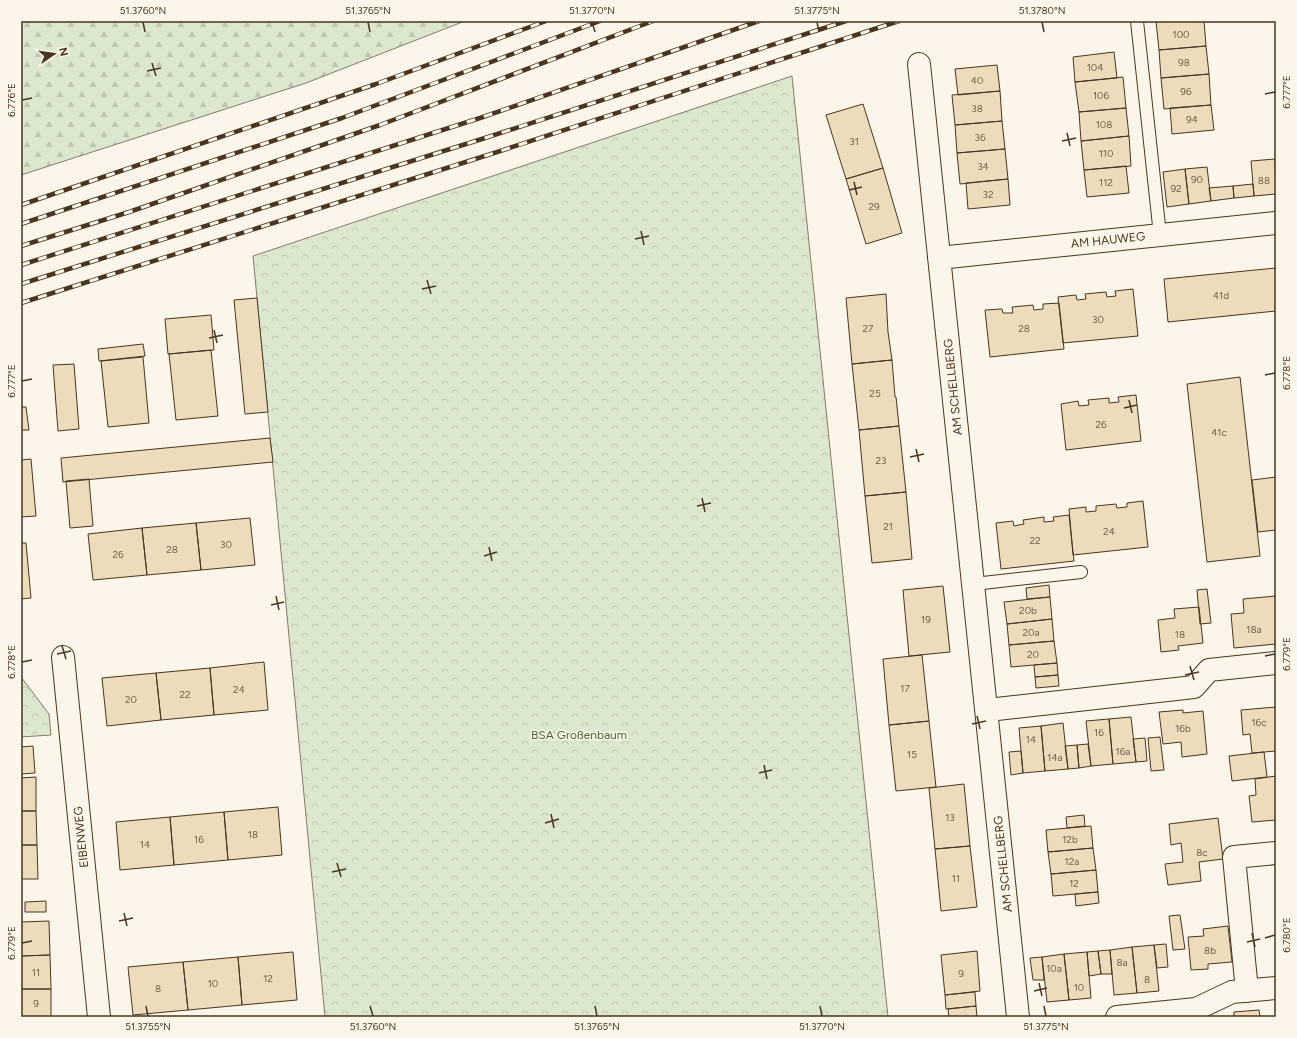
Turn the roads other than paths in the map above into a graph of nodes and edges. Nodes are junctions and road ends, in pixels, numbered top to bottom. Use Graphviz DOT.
graph roads {
  1 [pos="1137,21"];
  2 [pos="919,64"];
  3 [pos="1276,223"];
  4 [pos="1160,235"];
  5 [pos="939,258"];
  6 [pos="1081,572"];
  7 [pos="974,584"];
  8 [pos="63,657"];
  9 [pos="1276,663"];
  10 [pos="988,710"];
  11 [pos="1276,853"];
  12 [pos="1276,988"];
  13 [pos="1247,991"];
  14 [pos="99,1017"];
  15 [pos="1018,1017"];
  16 [pos="1117,1017"];
  1 -- 4 [label="lane"];
  2 -- 5 [label="street, AM SCHELLBERG"];
  3 -- 4 [label="street, AM HAUWEG"];
  4 -- 5 [label="street, AM HAUWEG"];
  5 -- 7 [label="street, AM SCHELLBERG"];
  6 -- 7 [label="lane"];
  7 -- 10 [label="street, AM SCHELLBERG"];
  8 -- 14 [label="street, EIBENWEG"];
  9 -- 10 [label="street"];
  10 -- 15 [label="street, AM SCHELLBERG"];
  11 -- 13 [label="street"];
  12 -- 13 [label="street"];
  13 -- 16 [label="street"];
}
